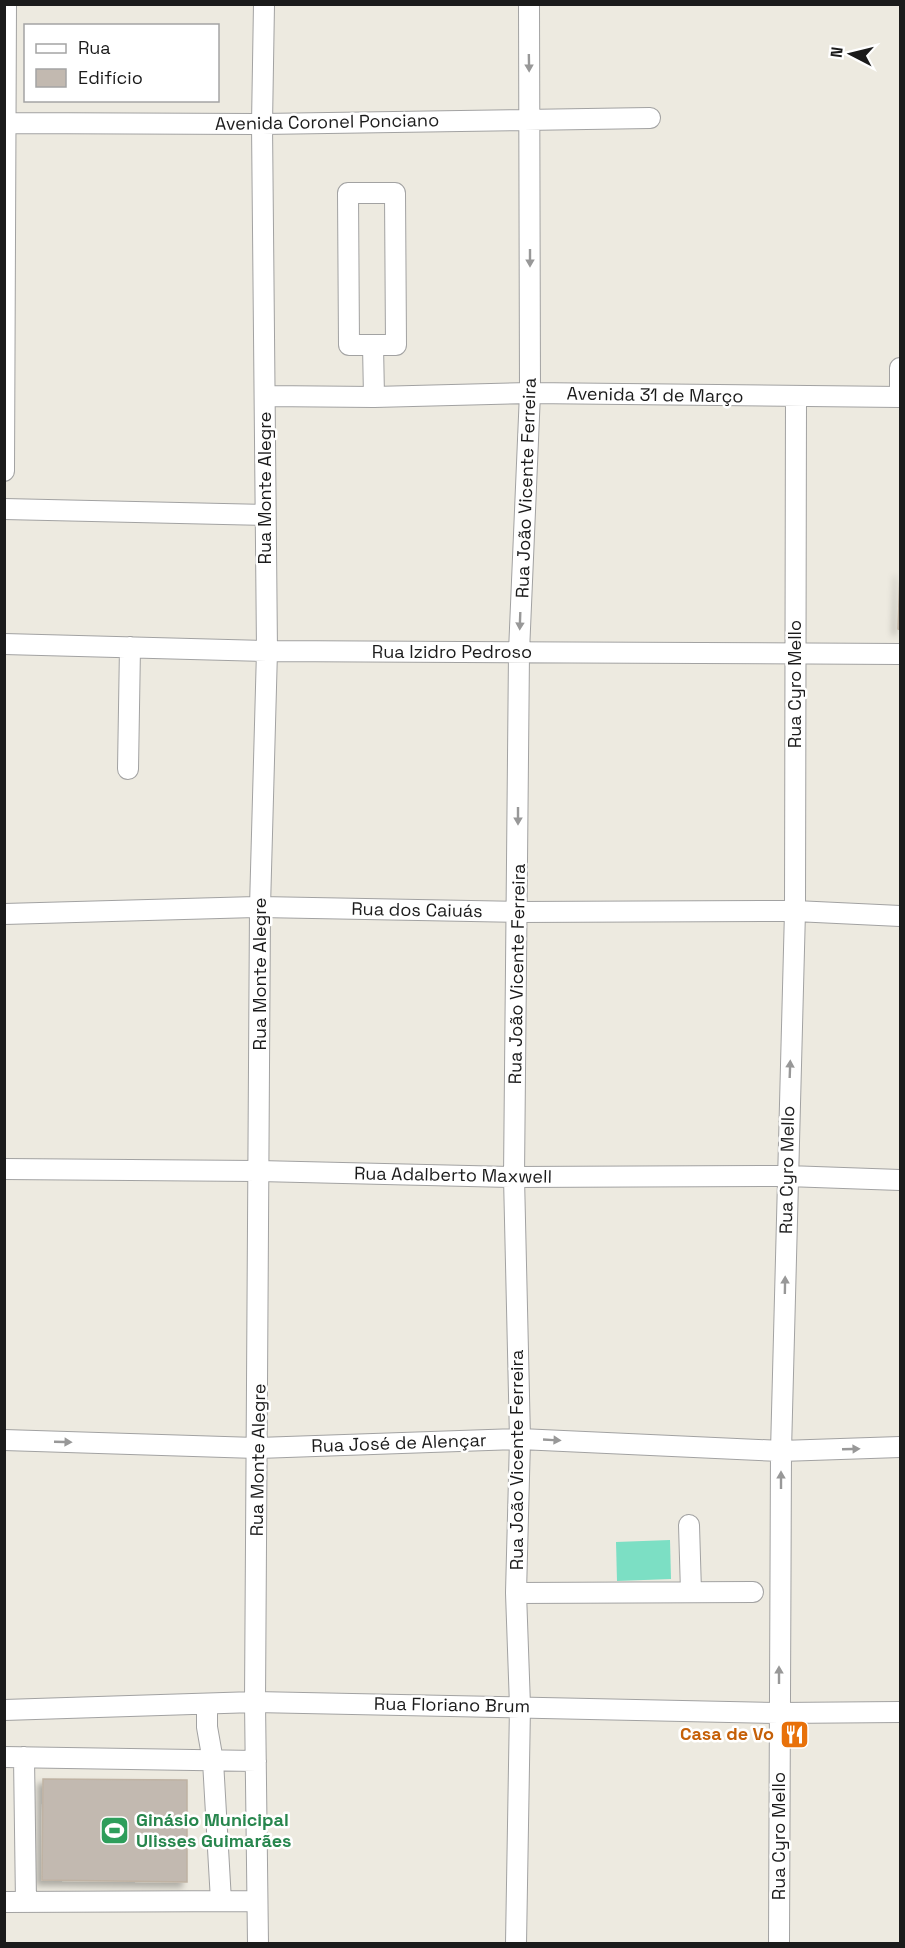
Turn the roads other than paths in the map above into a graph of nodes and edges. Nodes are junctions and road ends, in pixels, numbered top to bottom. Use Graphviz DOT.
graph roads {
  1 [pos="6,4"];
  2 [pos="264,4"];
  3 [pos="528,4"];
  4 [pos="650,118"];
  5 [pos="530,119"];
  6 [pos="5,123"];
  7 [pos="262,124"];
  8 [pos="374,345"];
  9 [pos="900,368"];
  10 [pos="6,393"];
  11 [pos="530,393"];
  12 [pos="265,396"];
  13 [pos="374,397"];
  14 [pos="796,397"];
  15 [pos="900,397"];
  16 [pos="4,471"];
  17 [pos="4,509"];
  18 [pos="265,515"];
  19 [pos="4,644"];
  20 [pos="130,646"];
  21 [pos="267,651"];
  22 [pos="519,652"];
  23 [pos="900,654"];
  24 [pos="795,655"];
  25 [pos="128,769"];
  26 [pos="260,907"];
  27 [pos="795,911"];
  28 [pos="518,912"];
  29 [pos="4,914"];
  30 [pos="900,916"];
  31 [pos="4,1169"];
  32 [pos="259,1171"];
  33 [pos="787,1176"];
  34 [pos="514,1177"];
  35 [pos="900,1180"];
  36 [pos="520,1439"];
  37 [pos="4,1440"];
  38 [pos="900,1447"];
  39 [pos="258,1448"];
  40 [pos="781,1451"];
  41 [pos="689,1525"];
  42 [pos="691,1592"];
  43 [pos="753,1592"];
  44 [pos="516,1593"];
  45 [pos="255,1702"];
  46 [pos="207,1704"];
  47 [pos="520,1706"];
  48 [pos="4,1710"];
  49 [pos="900,1712"];
  50 [pos="779,1713"];
  51 [pos="4,1757"];
  52 [pos="24,1757"];
  53 [pos="213,1761"];
  54 [pos="256,1761"];
  55 [pos="221,1901"];
  56 [pos="257,1901"];
  57 [pos="4,1902"];
  58 [pos="26,1902"];
  59 [pos="258,1944"];
  60 [pos="516,1944"];
  61 [pos="779,1944"];
  1 -- 6 [label="street"];
  2 -- 7 [label="street, Rua Monte Alegre"];
  3 -- 5 [label="street, Rua João Vicente Ferreira, one-way"];
  4 -- 5 [label="street, Avenida Coronel Ponciano"];
  5 -- 7 [label="street, Avenida Coronel Ponciano"];
  5 -- 11 [label="street, Rua João Vicente Ferreira, one-way"];
  6 -- 7 [label="street, Avenida Coronel Ponciano"];
  6 -- 10 [label="street"];
  7 -- 12 [label="street, Rua Monte Alegre"];
  8 -- 8 [label="street"];
  8 -- 13 [label="street"];
  9 -- 15 [label="street"];
  10 -- 16 [label="street"];
  11 -- 13 [label="street, Avenida 31 de Março"];
  11 -- 14 [label="street, Avenida 31 de Março"];
  11 -- 22 [label="street, Rua João Vicente Ferreira, one-way"];
  12 -- 13 [label="street, Avenida 31 de Março"];
  12 -- 18 [label="street, Rua Monte Alegre"];
  14 -- 15 [label="street, Avenida 31 de Março"];
  14 -- 24 [label="street, Rua Cyro Mello"];
  17 -- 18 [label="street"];
  18 -- 21 [label="street, Rua Monte Alegre"];
  19 -- 20 [label="street, Rua Izidro Pedroso"];
  20 -- 21 [label="street, Rua Izidro Pedroso"];
  20 -- 25 [label="street"];
  21 -- 22 [label="street, Rua Izidro Pedroso"];
  21 -- 26 [label="street, Rua Monte Alegre"];
  22 -- 24 [label="street, Rua Izidro Pedroso"];
  22 -- 28 [label="street, Rua João Vicente Ferreira, one-way"];
  23 -- 24 [label="street, Rua Izidro Pedroso"];
  24 -- 27 [label="street, Rua Cyro Mello"];
  26 -- 28 [label="street, Rua dos Caiuás"];
  26 -- 29 [label="street, Rua dos Caiuás"];
  26 -- 32 [label="street, Rua Monte Alegre"];
  27 -- 28 [label="street, Rua dos Caiuás"];
  27 -- 30 [label="street, Rua dos Caiuás"];
  33 -- 27 [label="street, Rua Cyro Mello, one-way"];
  28 -- 34 [label="street, Rua João Vicente Ferreira"];
  31 -- 32 [label="street, Rua Adalberto Maxwell"];
  32 -- 34 [label="street, Rua Adalberto Maxwell"];
  32 -- 39 [label="street, Rua Monte Alegre"];
  33 -- 34 [label="street, Rua Adalberto Maxwell"];
  33 -- 35 [label="street, Rua Adalberto Maxwell"];
  40 -- 33 [label="street, Rua Cyro Mello, one-way"];
  34 -- 36 [label="street, Rua João Vicente Ferreira"];
  36 -- 39 [label="street, Rua José de Alençar"];
  36 -- 40 [label="street, Rua José de Alençar, one-way"];
  36 -- 44 [label="street, Rua João Vicente Ferreira"];
  37 -- 39 [label="street, Rua José de Alençar, one-way"];
  40 -- 38 [label="street, Rua José de Alençar, one-way"];
  39 -- 45 [label="street, Rua Monte Alegre"];
  50 -- 40 [label="street, Rua Cyro Mello, one-way"];
  41 -- 42 [label="street"];
  42 -- 43 [label="street"];
  42 -- 44 [label="street"];
  44 -- 47 [label="street, Rua João Vicente Ferreira"];
  45 -- 46 [label="street, Rua Floriano Brum"];
  45 -- 47 [label="street, Rua Floriano Brum"];
  45 -- 54 [label="street, Rua Monte Alegre"];
  46 -- 48 [label="street, Rua Floriano Brum"];
  46 -- 53 [label="street"];
  47 -- 50 [label="street, Rua Floriano Brum"];
  47 -- 60 [label="street, Rua João Vicente Ferreira"];
  49 -- 50 [label="street, Rua Floriano Brum"];
  50 -- 61 [label="street, Rua Cyro Mello"];
  51 -- 52 [label="street"];
  52 -- 53 [label="street"];
  52 -- 58 [label="street"];
  53 -- 54 [label="street"];
  53 -- 55 [label="street"];
  54 -- 56 [label="street, Rua Monte Alegre"];
  55 -- 56 [label="street"];
  55 -- 58 [label="street"];
  56 -- 59 [label="street, Rua Monte Alegre"];
  57 -- 58 [label="street"];
}
